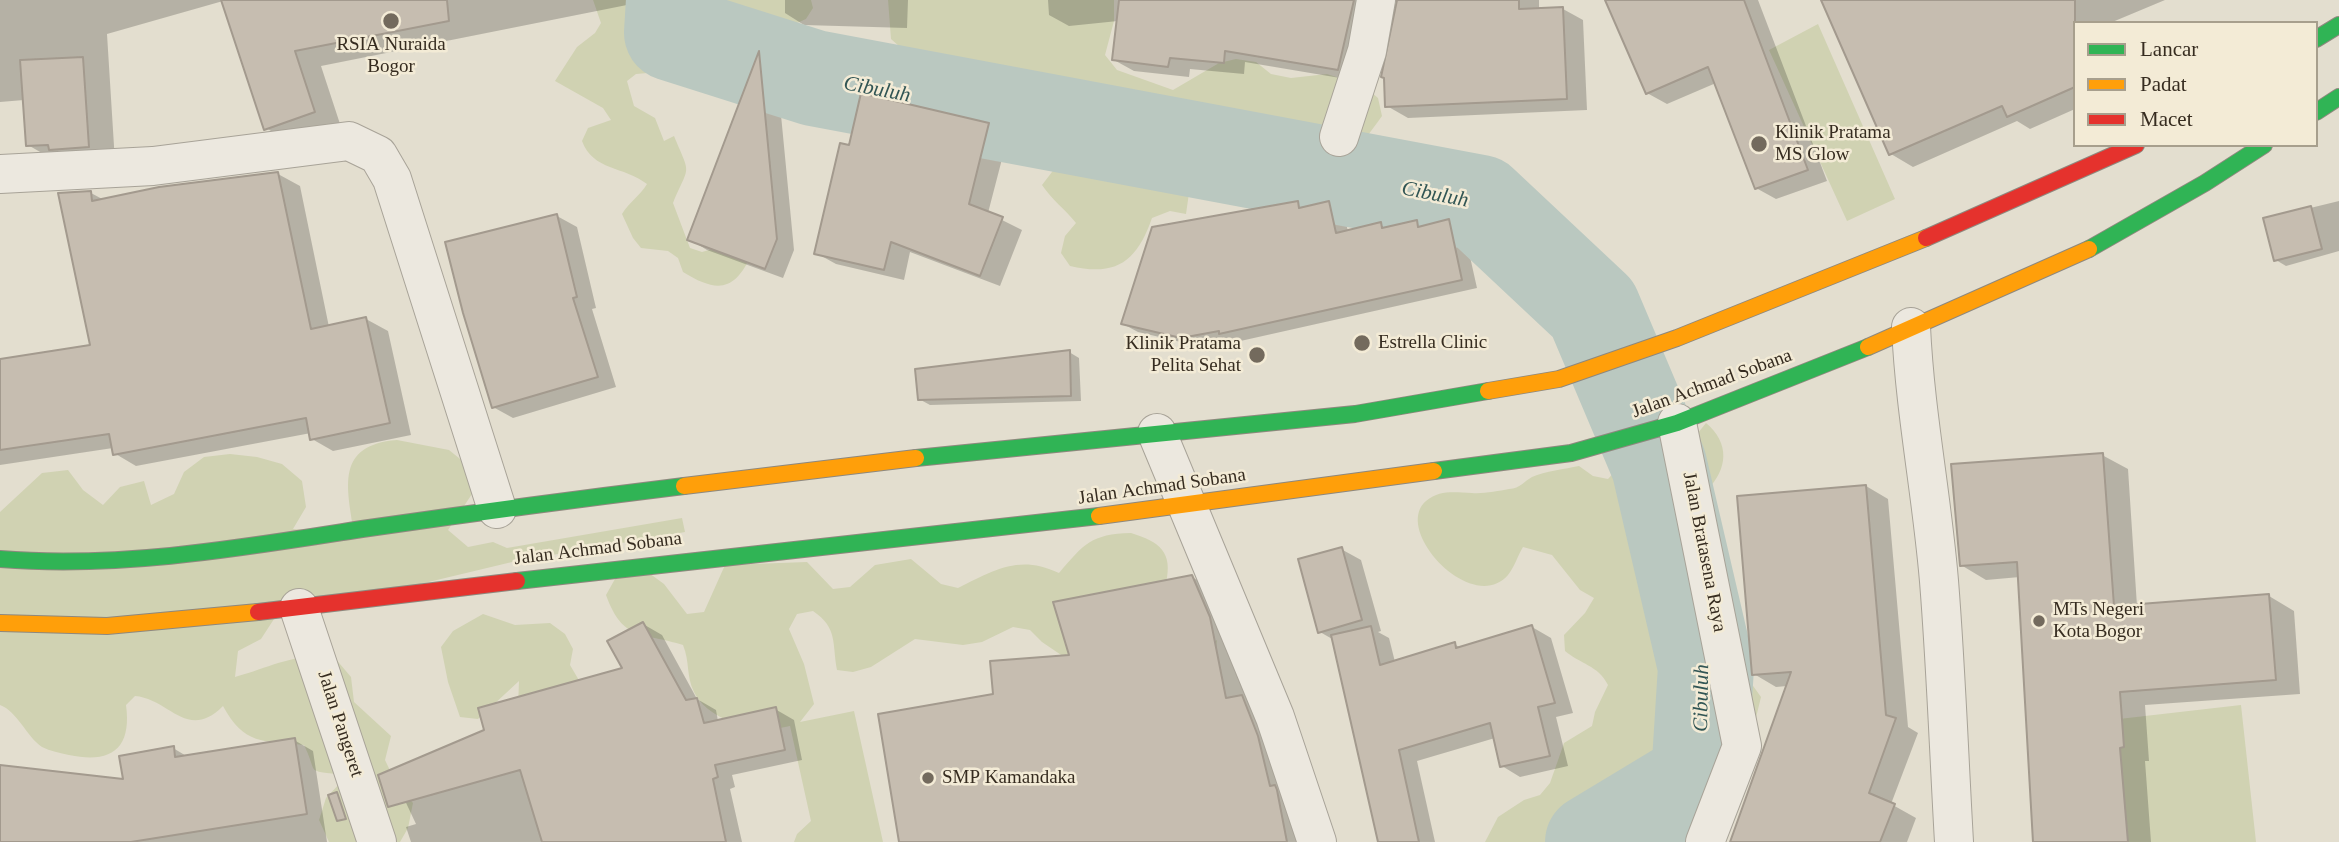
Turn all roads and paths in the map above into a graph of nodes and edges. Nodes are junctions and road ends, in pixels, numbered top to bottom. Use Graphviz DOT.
graph roads {
  1 [pos="1376,0"];
  2 [pos="2339,25"];
  3 [pos="2318,38"];
  4 [pos="2339,97"];
  5 [pos="2318,111"];
  6 [pos="1339,136"];
  7 [pos="2132,147"];
  8 [pos="2261,147"];
  9 [pos="0,174"];
  10 [pos="1911,327"];
  11 [pos="1670,425"];
  12 [pos="1157,433"];
  13 [pos="1187,505"];
  14 [pos="497,509"];
  15 [pos="0,559"];
  16 [pos="299,608"];
  17 [pos="0,623"];
  18 [pos="377,842"];
  19 [pos="1317,842"];
  20 [pos="1705,842"];
  21 [pos="1954,842"];
  1 -- 6 [label="street"];
  2 -- 3 [label="main road"];
  4 -- 5 [label="main road"];
  7 -- 12 [label="main road"];
  8 -- 10 [label="main road, Jalan Achmad Sobana"];
  9 -- 14 [label="street"];
  10 -- 11 [label="main road, Jalan Achmad Sobana"];
  10 -- 21 [label="street"];
  11 -- 13 [label="main road, Jalan Achmad Sobana"];
  11 -- 20 [label="street, Jalan Bratasena Raya"];
  12 -- 13 [label="street"];
  12 -- 14 [label="main road"];
  13 -- 16 [label="main road, Jalan Achmad Sobana"];
  13 -- 19 [label="street"];
  14 -- 15 [label="main road"];
  16 -- 17 [label="main road, Jalan Achmad Sobana"];
  16 -- 18 [label="street, Jalan Pangeret"];
}
